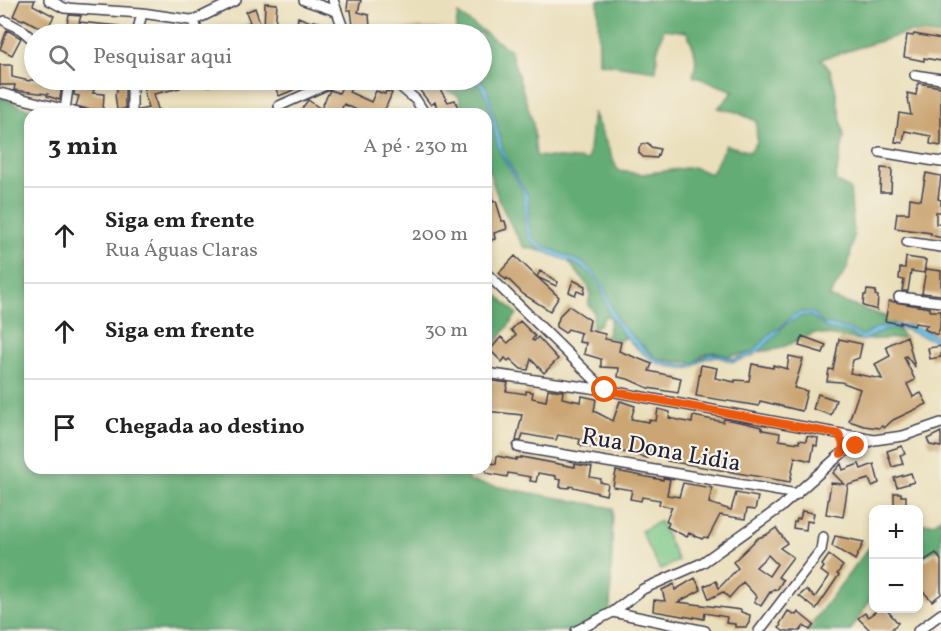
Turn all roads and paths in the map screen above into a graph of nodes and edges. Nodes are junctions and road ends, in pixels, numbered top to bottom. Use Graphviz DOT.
graph roads {
  1 [pos="48,0"];
  2 [pos="236,0"];
  3 [pos="304,0"];
  4 [pos="333,0"];
  5 [pos="336,11"];
  6 [pos="142,13"];
  7 [pos="194,20"];
  8 [pos="5,21"];
  9 [pos="139,24"];
  10 [pos="195,24"];
  11 [pos="341,24"];
  12 [pos="24,32"];
  13 [pos="915,75"];
  14 [pos="941,79"];
  15 [pos="68,90"];
  16 [pos="132,90"];
  17 [pos="315,90"];
  18 [pos="404,90"];
  19 [pos="0,93"];
  20 [pos="279,106"];
  21 [pos="57,108"];
  22 [pos="65,108"];
  23 [pos="132,108"];
  24 [pos="421,108"];
  25 [pos="880,152"];
  26 [pos="941,162"];
  27 [pos="907,242"];
  28 [pos="941,247"];
  29 [pos="492,279"];
  30 [pos="899,297"];
  31 [pos="941,302"];
  32 [pos="492,375"];
  33 [pos="605,390"];
  34 [pos="941,423"];
  35 [pos="839,434"];
  36 [pos="874,440"];
  37 [pos="518,447"];
  38 [pos="841,454"];
  39 [pos="796,494"];
  40 [pos="823,537"];
  41 [pos="613,612"];
  42 [pos="941,614"];
  43 [pos="576,631"];
  44 [pos="705,631"];
  45 [pos="759,631"];
  46 [pos="918,631"];
  1 -- 6 [label="street"];
  2 -- 7 [label="street"];
  3 -- 5 [label="street"];
  4 -- 5 [label="street"];
  5 -- 11 [label="street"];
  6 -- 7 [label="street"];
  6 -- 9 [label="street"];
  7 -- 10 [label="street"];
  8 -- 12 [label="street"];
  13 -- 14 [label="street"];
  15 -- 22 [label="street"];
  16 -- 23 [label="street"];
  17 -- 20 [label="street"];
  18 -- 24 [label="street"];
  19 -- 21 [label="street"];
  25 -- 26 [label="street"];
  27 -- 28 [label="street"];
  29 -- 33 [label="street"];
  30 -- 31 [label="street"];
  32 -- 33 [label="street"];
  33 -- 35 [label="street"];
  34 -- 36 [label="street"];
  35 -- 36 [label="street"];
  35 -- 38 [label="street"];
  36 -- 38 [label="street"];
  37 -- 39 [label="street, Rua Dona Lidia"];
  38 -- 39 [label="street"];
  39 -- 41 [label="street"];
  40 -- 45 [label="street"];
  41 -- 43 [label="street"];
  41 -- 44 [label="street"];
  42 -- 46 [label="street"];
}
